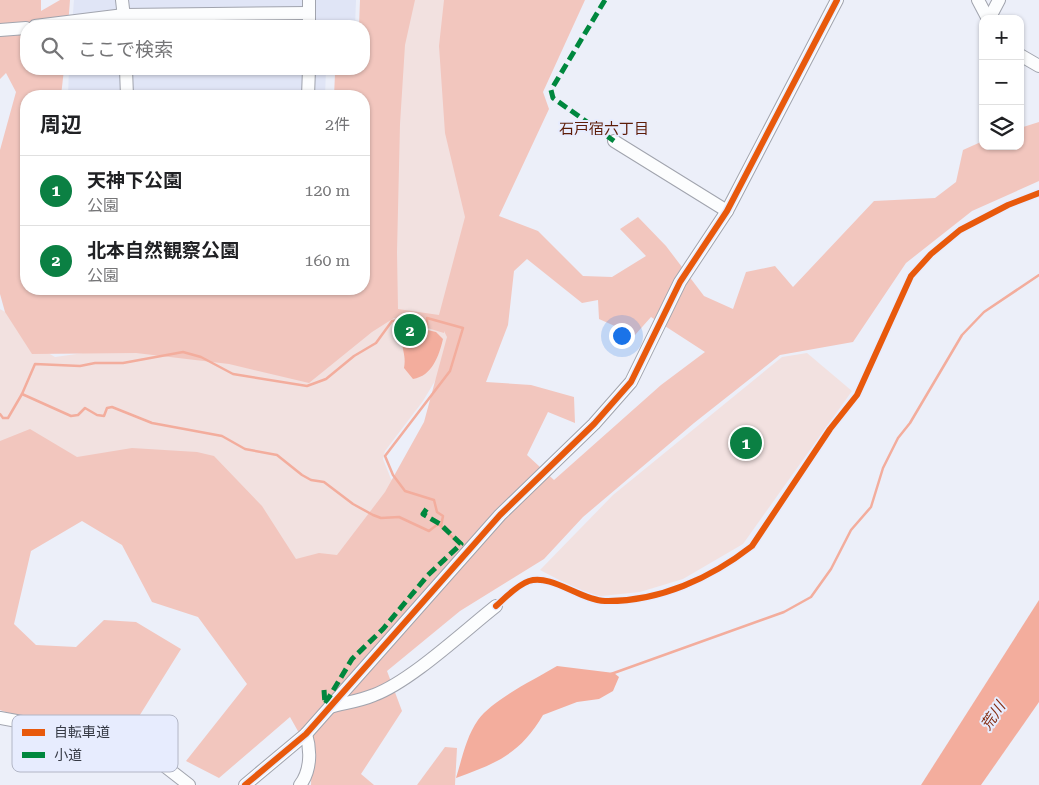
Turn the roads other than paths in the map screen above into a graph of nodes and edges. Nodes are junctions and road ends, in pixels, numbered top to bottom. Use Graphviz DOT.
graph roads {
  1 [pos="122,0"];
  2 [pos="308,0"];
  3 [pos="837,0"];
  4 [pos="978,0"];
  5 [pos="999,0"];
  6 [pos="986,15"];
  7 [pos="990,15"];
  8 [pos="124,20"];
  9 [pos="309,20"];
  10 [pos="20,28"];
  11 [pos="0,30"];
  12 [pos="1024,57"];
  13 [pos="1039,66"];
  14 [pos="126,75"];
  15 [pos="309,75"];
  16 [pos="127,90"];
  17 [pos="308,90"];
  18 [pos="614,141"];
  19 [pos="727,211"];
  20 [pos="496,606"];
  21 [pos="330,706"];
  22 [pos="306,734"];
  23 [pos="172,772"];
  24 [pos="189,785"];
  25 [pos="245,785"];
  26 [pos="300,785"];
  1 -- 8 [label="street"];
  2 -- 9 [label="street"];
  3 -- 19 [label="street"];
  4 -- 6 [label="street"];
  5 -- 7 [label="street"];
  10 -- 11 [label="street"];
  12 -- 13 [label="street"];
  14 -- 16 [label="street"];
  15 -- 17 [label="street"];
  18 -- 19 [label="street"];
  19 -- 21 [label="street"];
  20 -- 21 [label="street"];
  21 -- 22 [label="street"];
  22 -- 25 [label="street"];
  22 -- 26 [label="street"];
  23 -- 24 [label="street"];
}
